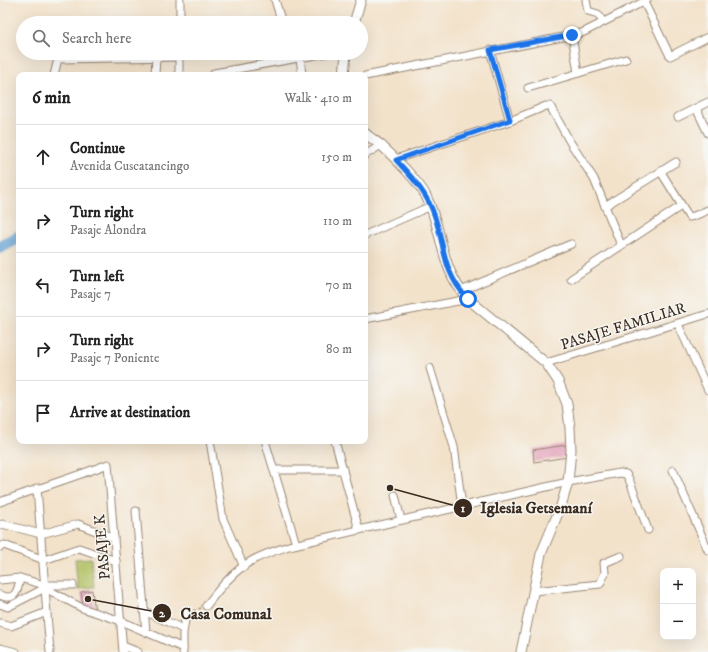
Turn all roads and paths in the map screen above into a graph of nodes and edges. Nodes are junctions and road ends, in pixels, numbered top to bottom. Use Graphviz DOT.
graph roads {
  1 [pos="180,0"];
  2 [pos="275,0"];
  3 [pos="361,0"];
  4 [pos="586,0"];
  5 [pos="645,1"];
  6 [pos="180,16"];
  7 [pos="280,16"];
  8 [pos="356,16"];
  9 [pos="603,22"];
  10 [pos="572,35"];
  11 [pos="708,37"];
  12 [pos="490,50"];
  13 [pos="626,59"];
  14 [pos="58,60"];
  15 [pos="156,60"];
  16 [pos="179,60"];
  17 [pos="289,60"];
  18 [pos="300,60"];
  19 [pos="345,60"];
  20 [pos="55,72"];
  21 [pos="155,72"];
  22 [pos="179,72"];
  23 [pos="220,72"];
  24 [pos="302,72"];
  25 [pos="344,72"];
  26 [pos="578,73"];
  27 [pos="368,75"];
  28 [pos="528,88"];
  29 [pos="708,102"];
  30 [pos="696,108"];
  31 [pos="678,117"];
  32 [pos="510,120"];
  33 [pos="708,132"];
  34 [pos="368,135"];
  35 [pos="381,145"];
  36 [pos="368,153"];
  37 [pos="396,160"];
  38 [pos="676,162"];
  39 [pos="661,172"];
  40 [pos="431,206"];
  41 [pos="605,206"];
  42 [pos="682,206"];
  43 [pos="708,210"];
  44 [pos="368,234"];
  45 [pos="572,244"];
  46 [pos="621,245"];
  47 [pos="571,279"];
  48 [pos="461,292"];
  49 [pos="468,299"];
  50 [pos="708,314"];
  51 [pos="368,318"];
  52 [pos="678,324"];
  53 [pos="546,363"];
  54 [pos="430,368"];
  55 [pos="708,390"];
  56 [pos="210,444"];
  57 [pos="266,444"];
  58 [pos="336,444"];
  59 [pos="274,470"];
  60 [pos="343,470"];
  61 [pos="673,470"];
  62 [pos="568,482"];
  63 [pos="37,488"];
  64 [pos="395,494"];
  65 [pos="0,502"];
  66 [pos="462,506"];
  67 [pos="136,512"];
  68 [pos="401,520"];
  69 [pos="1,524"];
  70 [pos="359,530"];
  71 [pos="648,530"];
  72 [pos="41,534"];
  73 [pos="114,538"];
  74 [pos="296,544"];
  75 [pos="2,546"];
  76 [pos="708,550"];
  77 [pos="621,556"];
  78 [pos="44,560"];
  79 [pos="116,562"];
  80 [pos="244,567"];
  81 [pos="20,578"];
  82 [pos="0,580"];
  83 [pos="73,584"];
  84 [pos="44,586"];
  85 [pos="534,591"];
  86 [pos="0,596"];
  87 [pos="0,604"];
  88 [pos="206,606"];
  89 [pos="144,611"];
  90 [pos="46,612"];
  91 [pos="186,613"];
  92 [pos="121,621"];
  93 [pos="0,623"];
  94 [pos="183,629"];
  95 [pos="146,632"];
  96 [pos="0,648"];
  97 [pos="123,649"];
  98 [pos="183,650"];
  99 [pos="14,651"];
  100 [pos="50,652"];
  101 [pos="138,652"];
  102 [pos="521,652"];
  1 -- 6 [label="street"];
  2 -- 7 [label="street"];
  3 -- 8 [label="street"];
  4 -- 9 [label="street"];
  5 -- 9 [label="street"];
  5 -- 11 [label="street"];
  9 -- 10 [label="street"];
  10 -- 12 [label="street"];
  10 -- 26 [label="street"];
  12 -- 27 [label="street"];
  12 -- 32 [label="street"];
  13 -- 26 [label="street"];
  14 -- 20 [label="street"];
  15 -- 21 [label="street"];
  16 -- 22 [label="street"];
  17 -- 23 [label="street"];
  18 -- 24 [label="street"];
  19 -- 25 [label="street"];
  26 -- 28 [label="street"];
  29 -- 30 [label="street"];
  30 -- 31 [label="street"];
  30 -- 33 [label="street"];
  32 -- 37 [label="street"];
  32 -- 41 [label="street"];
  34 -- 35 [label="street"];
  35 -- 36 [label="street"];
  35 -- 37 [label="street"];
  37 -- 40 [label="street"];
  38 -- 39 [label="street"];
  39 -- 41 [label="street"];
  39 -- 42 [label="street"];
  40 -- 44 [label="street"];
  40 -- 48 [label="street"];
  41 -- 46 [label="street"];
  42 -- 43 [label="street"];
  42 -- 46 [label="street"];
  45 -- 48 [label="street"];
  46 -- 47 [label="street"];
  48 -- 49 [label="street"];
  49 -- 51 [label="street"];
  49 -- 53 [label="street"];
  50 -- 52 [label="street, PASAJE FAMILIAR"];
  52 -- 53 [label="street, PASAJE FAMILIAR"];
  52 -- 55 [label="street"];
  53 -- 62 [label="street"];
  54 -- 66 [label="street"];
  56 -- 80 [label="street"];
  57 -- 59 [label="street"];
  58 -- 60 [label="street"];
  59 -- 60 [label="street"];
  59 -- 74 [label="street"];
  60 -- 70 [label="street"];
  61 -- 76 [label="street"];
  62 -- 66 [label="street"];
  62 -- 71 [label="street"];
  62 -- 85 [label="street"];
  63 -- 65 [label="street"];
  63 -- 72 [label="street"];
  63 -- 73 [label="street, PASAJE K"];
  64 -- 68 [label="street"];
  66 -- 68 [label="street"];
  67 -- 89 [label="street"];
  68 -- 70 [label="street"];
  69 -- 72 [label="street"];
  70 -- 74 [label="street"];
  72 -- 73 [label="street"];
  72 -- 78 [label="street"];
  73 -- 79 [label="street, PASAJE K"];
  74 -- 80 [label="street"];
  75 -- 78 [label="street"];
  77 -- 85 [label="street"];
  78 -- 79 [label="street"];
  78 -- 84 [label="street"];
  79 -- 92 [label="street, PASAJE K"];
  80 -- 88 [label="street"];
  81 -- 82 [label="street"];
  81 -- 84 [label="street"];
  81 -- 86 [label="street"];
  83 -- 84 [label="street"];
  84 -- 87 [label="street"];
  84 -- 90 [label="street"];
  84 -- 92 [label="street"];
  85 -- 102 [label="street"];
  88 -- 91 [label="path"];
  89 -- 94 [label="street"];
  89 -- 95 [label="street"];
  90 -- 93 [label="street"];
  90 -- 100 [label="street"];
  91 -- 94 [label="street"];
  92 -- 95 [label="street"];
  92 -- 97 [label="street, PASAJE K"];
  94 -- 98 [label="street"];
  95 -- 98 [label="street"];
  96 -- 99 [label="street"];
  97 -- 101 [label="street"];
}
